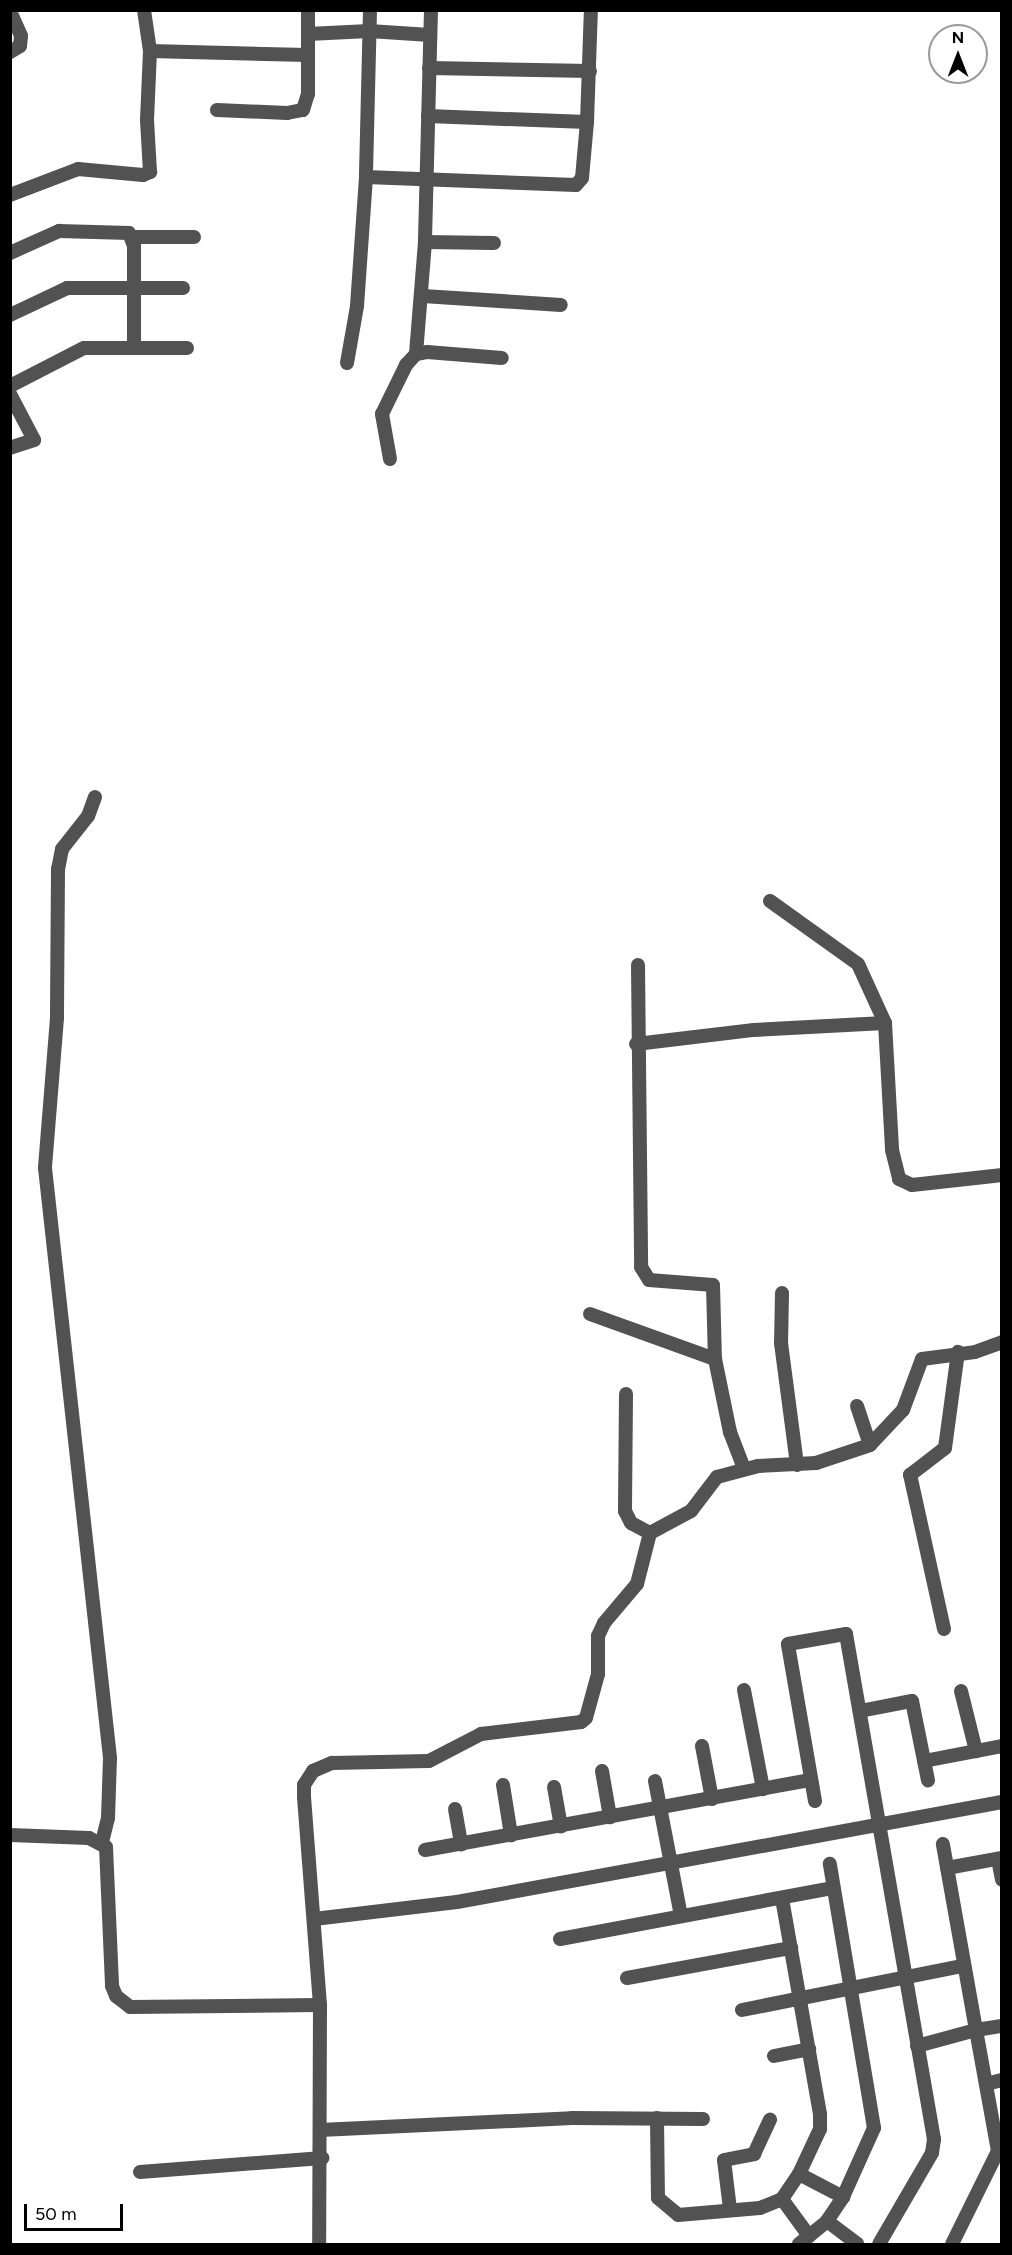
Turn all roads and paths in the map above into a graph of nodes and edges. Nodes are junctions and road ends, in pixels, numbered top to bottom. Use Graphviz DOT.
graph roads {
  1 [pos="144,10"];
  2 [pos="308,10"];
  3 [pos="370,10"];
  4 [pos="431,10"];
  5 [pos="591,10"];
  6 [pos="10,11"];
  7 [pos="369,31"];
  8 [pos="308,34"];
  9 [pos="430,35"];
  10 [pos="150,51"];
  11 [pos="10,52"];
  12 [pos="307,55"];
  13 [pos="429,68"];
  14 [pos="590,71"];
  15 [pos="217,110"];
  16 [pos="428,116"];
  17 [pos="587,122"];
  18 [pos="366,177"];
  19 [pos="427,177"];
  20 [pos="10,195"];
  21 [pos="133,237"];
  22 [pos="194,237"];
  23 [pos="425,242"];
  24 [pos="494,243"];
  25 [pos="10,253"];
  26 [pos="134,288"];
  27 [pos="183,288"];
  28 [pos="423,296"];
  29 [pos="561,305"];
  30 [pos="10,315"];
  31 [pos="134,348"];
  32 [pos="187,348"];
  33 [pos="416,354"];
  34 [pos="502,358"];
  35 [pos="347,363"];
  36 [pos="10,386"];
  37 [pos="10,394"];
  38 [pos="10,448"];
  39 [pos="390,459"];
  40 [pos="95,796"];
  41 [pos="770,901"];
  42 [pos="638,965"];
  43 [pos="885,1023"];
  44 [pos="636,1044"];
  45 [pos="1002,1175"];
  46 [pos="782,1293"];
  47 [pos="590,1314"];
  48 [pos="1002,1342"];
  49 [pos="958,1352"];
  50 [pos="715,1359"];
  51 [pos="626,1394"];
  52 [pos="857,1406"];
  53 [pos="870,1445"];
  54 [pos="796,1465"];
  55 [pos="744,1468"];
  56 [pos="650,1533"];
  57 [pos="944,1629"];
  58 [pos="744,1690"];
  59 [pos="960,1691"];
  60 [pos="860,1711"];
  61 [pos="702,1746"];
  62 [pos="1002,1746"];
  63 [pos="976,1751"];
  64 [pos="924,1761"];
  65 [pos="602,1771"];
  66 [pos="811,1780"];
  67 [pos="928,1780"];
  68 [pos="655,1781"];
  69 [pos="503,1785"];
  70 [pos="554,1786"];
  71 [pos="763,1789"];
  72 [pos="712,1798"];
  73 [pos="815,1801"];
  74 [pos="1002,1802"];
  75 [pos="660,1808"];
  76 [pos="455,1809"];
  77 [pos="610,1817"];
  78 [pos="879,1824"];
  79 [pos="561,1826"];
  80 [pos="10,1835"];
  81 [pos="511,1835"];
  82 [pos="102,1842"];
  83 [pos="461,1844"];
  84 [pos="943,1844"];
  85 [pos="425,1850"];
  86 [pos="1000,1858"];
  87 [pos="670,1862"];
  88 [pos="830,1864"];
  89 [pos="947,1868"];
  90 [pos="1002,1880"];
  91 [pos="833,1888"];
  92 [pos="782,1898"];
  93 [pos="681,1916"];
  94 [pos="314,1919"];
  95 [pos="560,1939"];
  96 [pos="791,1948"];
  97 [pos="963,1966"];
  98 [pos="906,1977"];
  99 [pos="627,1978"];
  100 [pos="850,1988"];
  101 [pos="800,1998"];
  102 [pos="320,2005"];
  103 [pos="742,2010"];
  104 [pos="1002,2026"];
  105 [pos="976,2030"];
  106 [pos="917,2046"];
  107 [pos="809,2049"];
  108 [pos="774,2056"];
  109 [pos="1002,2080"];
  110 [pos="986,2084"];
  111 [pos="657,2118"];
  112 [pos="703,2119"];
  113 [pos="770,2119"];
  114 [pos="320,2130"];
  115 [pos="322,2158"];
  116 [pos="140,2172"];
  117 [pos="799,2174"];
  118 [pos="843,2197"];
  119 [pos="782,2199"];
  120 [pos="730,2209"];
  121 [pos="827,2221"];
  122 [pos="804,2240"];
  123 [pos="319,2244"];
  124 [pos="857,2244"];
  125 [pos="879,2244"];
  126 [pos="952,2244"];
  1 -- 10 [label="street"];
  2 -- 8 [label="street"];
  3 -- 7 [label="street"];
  4 -- 9 [label="street"];
  5 -- 14 [label="street"];
  6 -- 11 [label="street"];
  7 -- 8 [label="street"];
  7 -- 9 [label="street"];
  7 -- 18 [label="street"];
  8 -- 12 [label="street"];
  9 -- 13 [label="street"];
  10 -- 12 [label="street"];
  10 -- 20 [label="street"];
  12 -- 15 [label="street"];
  13 -- 14 [label="street"];
  13 -- 16 [label="street"];
  14 -- 17 [label="street"];
  16 -- 17 [label="street"];
  16 -- 19 [label="street"];
  17 -- 19 [label="street"];
  18 -- 19 [label="street"];
  18 -- 35 [label="street"];
  19 -- 23 [label="street"];
  21 -- 22 [label="street"];
  21 -- 25 [label="street"];
  21 -- 26 [label="street"];
  23 -- 24 [label="street"];
  23 -- 28 [label="street"];
  26 -- 27 [label="street"];
  26 -- 30 [label="street"];
  26 -- 31 [label="street"];
  28 -- 29 [label="street"];
  28 -- 33 [label="street"];
  31 -- 32 [label="street"];
  31 -- 36 [label="street"];
  33 -- 34 [label="street"];
  33 -- 39 [label="street"];
  37 -- 38 [label="street"];
  40 -- 82 [label="street"];
  41 -- 43 [label="street"];
  42 -- 44 [label="street"];
  43 -- 44 [label="street"];
  43 -- 45 [label="street"];
  44 -- 50 [label="street"];
  46 -- 54 [label="street"];
  47 -- 50 [label="street"];
  48 -- 49 [label="street"];
  49 -- 53 [label="street"];
  49 -- 57 [label="street"];
  50 -- 55 [label="street"];
  51 -- 56 [label="street"];
  52 -- 53 [label="street"];
  53 -- 54 [label="street"];
  54 -- 55 [label="street"];
  55 -- 56 [label="street"];
  56 -- 94 [label="street"];
  58 -- 71 [label="street"];
  59 -- 63 [label="street"];
  60 -- 64 [label="street"];
  60 -- 66 [label="street"];
  60 -- 78 [label="street"];
  61 -- 72 [label="street"];
  62 -- 63 [label="street"];
  63 -- 64 [label="street"];
  64 -- 67 [label="street"];
  65 -- 77 [label="street"];
  66 -- 71 [label="street"];
  66 -- 73 [label="street"];
  68 -- 75 [label="street"];
  69 -- 81 [label="street"];
  70 -- 79 [label="street"];
  71 -- 72 [label="street"];
  72 -- 75 [label="street"];
  74 -- 78 [label="street"];
  75 -- 77 [label="street"];
  75 -- 87 [label="street"];
  76 -- 83 [label="street"];
  77 -- 79 [label="street"];
  78 -- 87 [label="street"];
  78 -- 98 [label="street"];
  79 -- 81 [label="street"];
  80 -- 82 [label="street"];
  81 -- 83 [label="street"];
  82 -- 102 [label="street"];
  83 -- 85 [label="street"];
  84 -- 89 [label="street"];
  86 -- 89 [label="street"];
  86 -- 90 [label="street"];
  87 -- 93 [label="street"];
  87 -- 94 [label="street"];
  88 -- 91 [label="street"];
  89 -- 97 [label="street"];
  91 -- 92 [label="street"];
  91 -- 100 [label="street"];
  92 -- 93 [label="street"];
  92 -- 96 [label="street"];
  93 -- 95 [label="street"];
  94 -- 102 [label="street"];
  96 -- 99 [label="street"];
  96 -- 101 [label="street"];
  97 -- 98 [label="street"];
  97 -- 105 [label="street"];
  98 -- 100 [label="street"];
  98 -- 106 [label="street"];
  100 -- 101 [label="street"];
  100 -- 118 [label="street"];
  101 -- 103 [label="street"];
  101 -- 107 [label="street"];
  102 -- 114 [label="street"];
  104 -- 105 [label="street"];
  105 -- 106 [label="street"];
  105 -- 110 [label="street"];
  106 -- 125 [label="street"];
  107 -- 108 [label="street"];
  107 -- 117 [label="street"];
  109 -- 110 [label="street"];
  110 -- 126 [label="street"];
  111 -- 112 [label="street"];
  111 -- 114 [label="street"];
  111 -- 120 [label="street"];
  113 -- 120 [label="street"];
  114 -- 115 [label="street"];
  115 -- 116 [label="street"];
  115 -- 123 [label="street"];
  117 -- 118 [label="street"];
  117 -- 119 [label="street"];
  118 -- 121 [label="street"];
  119 -- 120 [label="street"];
  119 -- 122 [label="street"];
  121 -- 122 [label="street"];
  121 -- 124 [label="street"];
}
